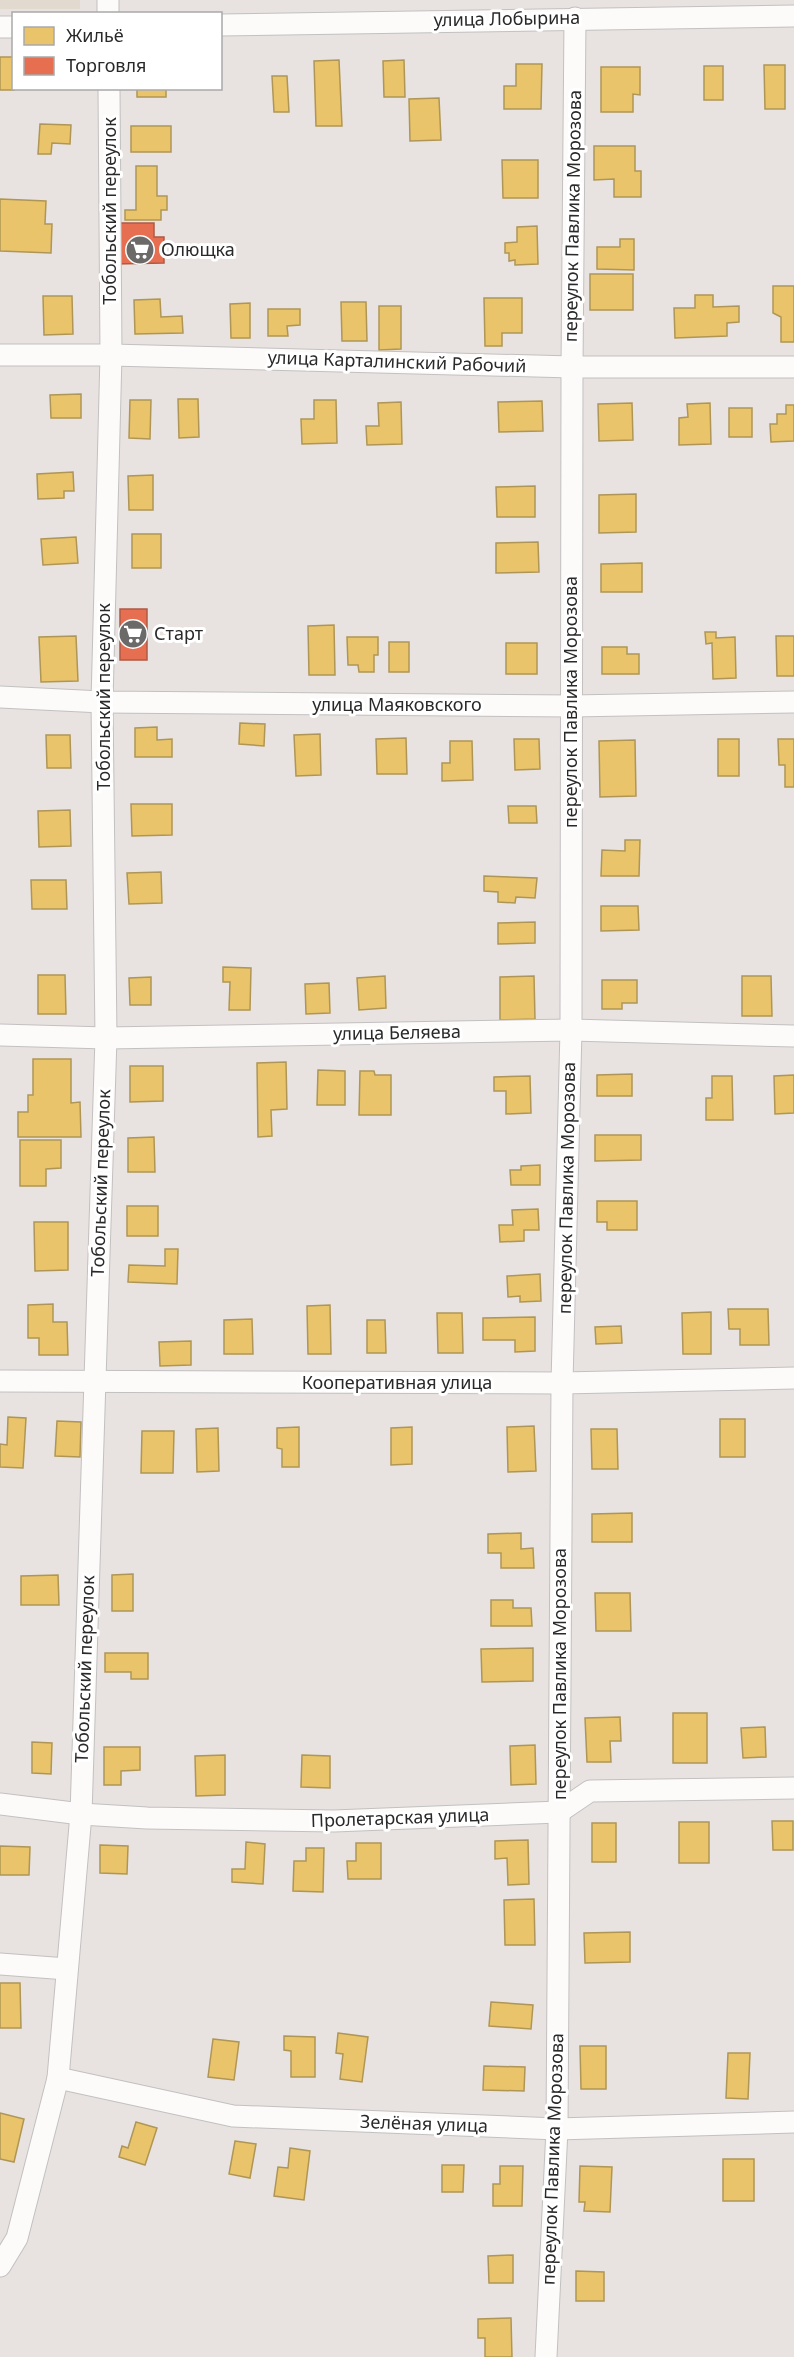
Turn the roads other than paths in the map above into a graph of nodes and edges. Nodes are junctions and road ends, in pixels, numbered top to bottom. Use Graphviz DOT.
graph roads {
  1 [pos="794,16"];
  2 [pos="575,18"];
  3 [pos="222,25"];
  4 [pos="109,90"];
  5 [pos="0,355"];
  6 [pos="111,355"];
  7 [pos="572,367"];
  8 [pos="794,367"];
  9 [pos="0,697"];
  10 [pos="102,702"];
  11 [pos="794,702"];
  12 [pos="572,706"];
  13 [pos="571,1030"];
  14 [pos="0,1035"];
  15 [pos="794,1036"];
  16 [pos="106,1038"];
  17 [pos="794,1378"];
  18 [pos="0,1381"];
  19 [pos="94,1382"];
  20 [pos="562,1383"];
  21 [pos="794,1788"];
  22 [pos="0,1804"];
  23 [pos="559,1812"];
  24 [pos="81,1814"];
  25 [pos="0,1964"];
  26 [pos="67,1969"];
  27 [pos="58,2078"];
  28 [pos="794,2122"];
  29 [pos="556,2129"];
  30 [pos="0,2266"];
  31 [pos="546,2357"];
  1 -- 2 [label="street, улица Лобырина"];
  2 -- 3 [label="street, улица Лобырина"];
  2 -- 7 [label="street, переулок Павлика Морозова"];
  4 -- 6 [label="street, Тобольский переулок"];
  5 -- 6 [label="street, улица Карталинский Рабочий"];
  6 -- 7 [label="street, улица Карталинский Рабочий"];
  6 -- 10 [label="street, Тобольский переулок"];
  7 -- 8 [label="street, улица Карталинский Рабочий"];
  7 -- 12 [label="street, переулок Павлика Морозова"];
  9 -- 10 [label="street, улица Маяковского"];
  10 -- 12 [label="street, улица Маяковского"];
  10 -- 16 [label="street, Тобольский переулок"];
  11 -- 12 [label="street, улица Маяковского"];
  12 -- 13 [label="street, переулок Павлика Морозова"];
  13 -- 15 [label="street, улица Беляева"];
  13 -- 16 [label="street, улица Беляева"];
  13 -- 20 [label="street, переулок Павлика Морозова"];
  14 -- 16 [label="street, улица Беляева"];
  16 -- 19 [label="street, Тобольский переулок"];
  17 -- 20 [label="street, Кооперативная улица"];
  18 -- 19 [label="street, Кооперативная улица"];
  19 -- 20 [label="street, Кооперативная улица"];
  19 -- 24 [label="street, Тобольский переулок"];
  20 -- 23 [label="street, переулок Павлика Морозова"];
  21 -- 23 [label="street"];
  22 -- 24 [label="street, Пролетарская улица"];
  23 -- 24 [label="street, Пролетарская улица"];
  23 -- 29 [label="street, переулок Павлика Морозова"];
  24 -- 26 [label="street, Тобольский переулок"];
  25 -- 26 [label="street"];
  26 -- 27 [label="street, Тобольский переулок"];
  27 -- 29 [label="street, Зелёная улица"];
  27 -- 30 [label="street, Тобольский переулок"];
  28 -- 29 [label="street, Зелёная улица"];
  29 -- 31 [label="street, переулок Павлика Морозова"];
}
